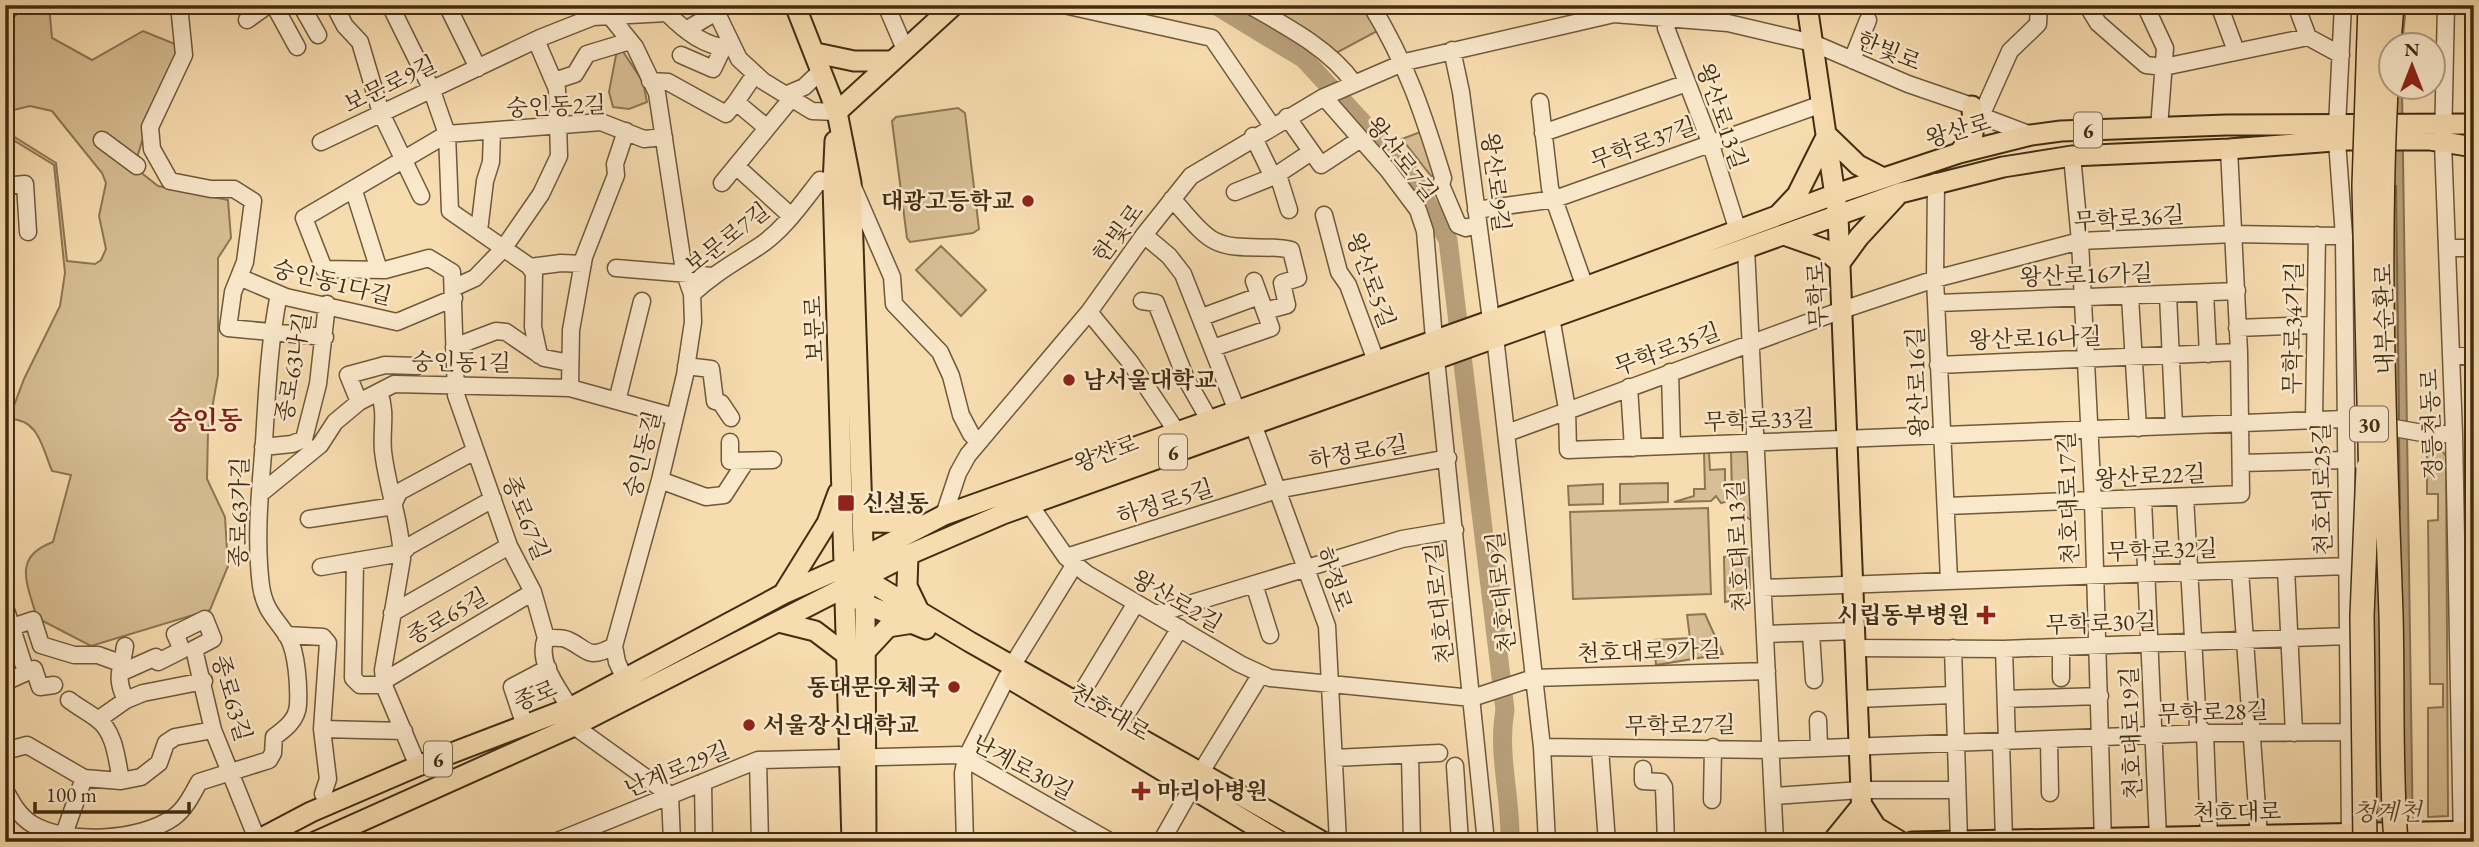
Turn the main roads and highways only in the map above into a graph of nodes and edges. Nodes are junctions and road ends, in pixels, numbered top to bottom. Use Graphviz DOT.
graph roads {
  1 [pos="795,5"];
  2 [pos="954,5"];
  3 [pos="1807,5"];
  4 [pos="2370,5"];
  5 [pos="2392,5"];
  6 [pos="889,61"];
  7 [pos="819,62"];
  8 [pos="837,111"];
  9 [pos="1976,111"];
  10 [pos="2474,124"];
  11 [pos="2342,133"];
  12 [pos="2437,133"];
  13 [pos="1827,135"];
  14 [pos="2474,147"];
  15 [pos="1959,153"];
  16 [pos="1883,178"];
  17 [pos="842,183"];
  18 [pos="1900,193"];
  19 [pos="1836,194"];
  20 [pos="1777,216"];
  21 [pos="1838,216"];
  22 [pos="1784,235"];
  23 [pos="1742,240"];
  24 [pos="1840,263"];
  25 [pos="1487,331"];
  26 [pos="1437,348"];
  27 [pos="2377,438"];
  28 [pos="843,479"];
  29 [pos="852,508"];
  30 [pos="934,519"];
  31 [pos="870,552"];
  32 [pos="908,555"];
  33 [pos="844,567"];
  34 [pos="863,578"];
  35 [pos="783,594"];
  36 [pos="852,600"];
  37 [pos="917,617"];
  38 [pos="787,618"];
  39 [pos="856,655"];
  40 [pos="1009,671"];
  41 [pos="572,717"];
  42 [pos="858,759"];
  43 [pos="1196,781"];
  44 [pos="1862,798"];
  45 [pos="2465,834"];
  46 [pos="2356,837"];
  47 [pos="2414,837"];
  48 [pos="255,840"];
  49 [pos="2004,840"];
  50 [pos="2103,840"];
  51 [pos="1959,841"];
  52 [pos="315,842"];
  53 [pos="852,842"];
  54 [pos="866,842"];
  55 [pos="1281,842"];
  56 [pos="1324,842"];
  57 [pos="1832,842"];
  58 [pos="1863,842"];
  59 [pos="1901,842"];
  60 [pos="1912,842"];
  61 [pos="2382,842"];
  62 [pos="2396,842"];
  1 -- 7 [label="main road, 보문로"];
  2 -- 6 [label="main road"];
  3 -- 13 [label="main road, 무학로"];
  4 -- 27 [label="highway, 내부순환로 / 30, bridge"];
  5 -- 27 [label="highway, 내부순환로 / 30, bridge"];
  6 -- 7 [label="main road"];
  6 -- 8 [label="main road"];
  7 -- 8 [label="main road, 보문로"];
  8 -- 17 [label="main road, 보문로"];
  9 -- 15 [label="main road"];
  10 -- 12 [label="main road, 왕산로 / 6"];
  11 -- 12 [label="main road, 왕산로 / 6, bridge"];
  11 -- 15 [label="main road, 왕산로 / 6"];
  11 -- 18 [label="main road, 왕산로 / 6"];
  12 -- 14 [label="main road, 왕산로 / 6"];
  13 -- 16 [label="main road"];
  13 -- 19 [label="main road, 무학로"];
  13 -- 20 [label="main road"];
  15 -- 16 [label="main road, 왕산로 / 6"];
  16 -- 19 [label="main road, 왕산로 / 6"];
  17 -- 28 [label="main road, 보문로"];
  17 -- 29 [label="main road, 보문로"];
  18 -- 21 [label="main road, 왕산로 / 6"];
  18 -- 24 [label="main road"];
  19 -- 20 [label="main road, 왕산로 / 6"];
  19 -- 21 [label="main road, 무학로"];
  20 -- 23 [label="main road, 왕산로 / 6"];
  21 -- 22 [label="main road, 왕산로 / 6"];
  21 -- 24 [label="main road, 무학로"];
  22 -- 23 [label="main road, 왕산로 / 6"];
  22 -- 24 [label="main road"];
  23 -- 25 [label="main road, 왕산로 / 6"];
  23 -- 25 [label="main road, 왕산로 / 6"];
  24 -- 44 [label="main road, 무학로"];
  25 -- 26 [label="main road, 6"];
  26 -- 30 [label="main road, 왕산로 / 6"];
  26 -- 32 [label="main road, 왕산로 / 6"];
  27 -- 46 [label="highway, bridge"];
  27 -- 47 [label="highway, bridge"];
  27 -- 61 [label="highway, 내부순환로 / 30, bridge"];
  27 -- 62 [label="highway, 내부순환로 / 30, bridge"];
  28 -- 29 [label="main road, 보문로"];
  28 -- 35 [label="main road"];
  29 -- 30 [label="main road"];
  29 -- 31 [label="main road, 보문로"];
  29 -- 33 [label="main road, 보문로"];
  30 -- 31 [label="main road, 왕산로 / 6"];
  31 -- 33 [label="main road, 왕산로"];
  31 -- 34 [label="main road, 보문로"];
  32 -- 34 [label="main road, 왕산로"];
  32 -- 37 [label="main road"];
  33 -- 34 [label="main road"];
  33 -- 35 [label="main road, 종로 / 6"];
  33 -- 36 [label="main road, 보문로"];
  34 -- 36 [label="main road, 종로"];
  34 -- 37 [label="main road"];
  35 -- 41 [label="main road, 종로 / 6"];
  36 -- 37 [label="main road"];
  36 -- 38 [label="main road"];
  36 -- 38 [label="main road, 종로 / 6"];
  36 -- 39 [label="main road, 보문로"];
  37 -- 39 [label="main road"];
  37 -- 40 [label="main road, 천호대로"];
  38 -- 39 [label="main road"];
  38 -- 41 [label="main road, 종로 / 6"];
  39 -- 42 [label="main road, 보문로"];
  40 -- 43 [label="main road, 천호대로"];
  40 -- 43 [label="main road, 천호대로"];
  41 -- 48 [label="main road, 종로 / 6"];
  41 -- 52 [label="main road, 종로 / 6"];
  42 -- 53 [label="main road"];
  42 -- 54 [label="main road"];
  43 -- 55 [label="main road, 천호대로"];
  43 -- 56 [label="main road, 천호대로"];
  44 -- 57 [label="main road"];
  44 -- 58 [label="main road, 무학로"];
  44 -- 59 [label="main road"];
  45 -- 47 [label="main road, 천호대로"];
  46 -- 47 [label="main road, 천호대로, bridge"];
  46 -- 50 [label="main road, 천호대로"];
  49 -- 50 [label="main road, 천호대로"];
  49 -- 51 [label="main road, 천호대로"];
  51 -- 60 [label="main road, 천호대로"];
}
